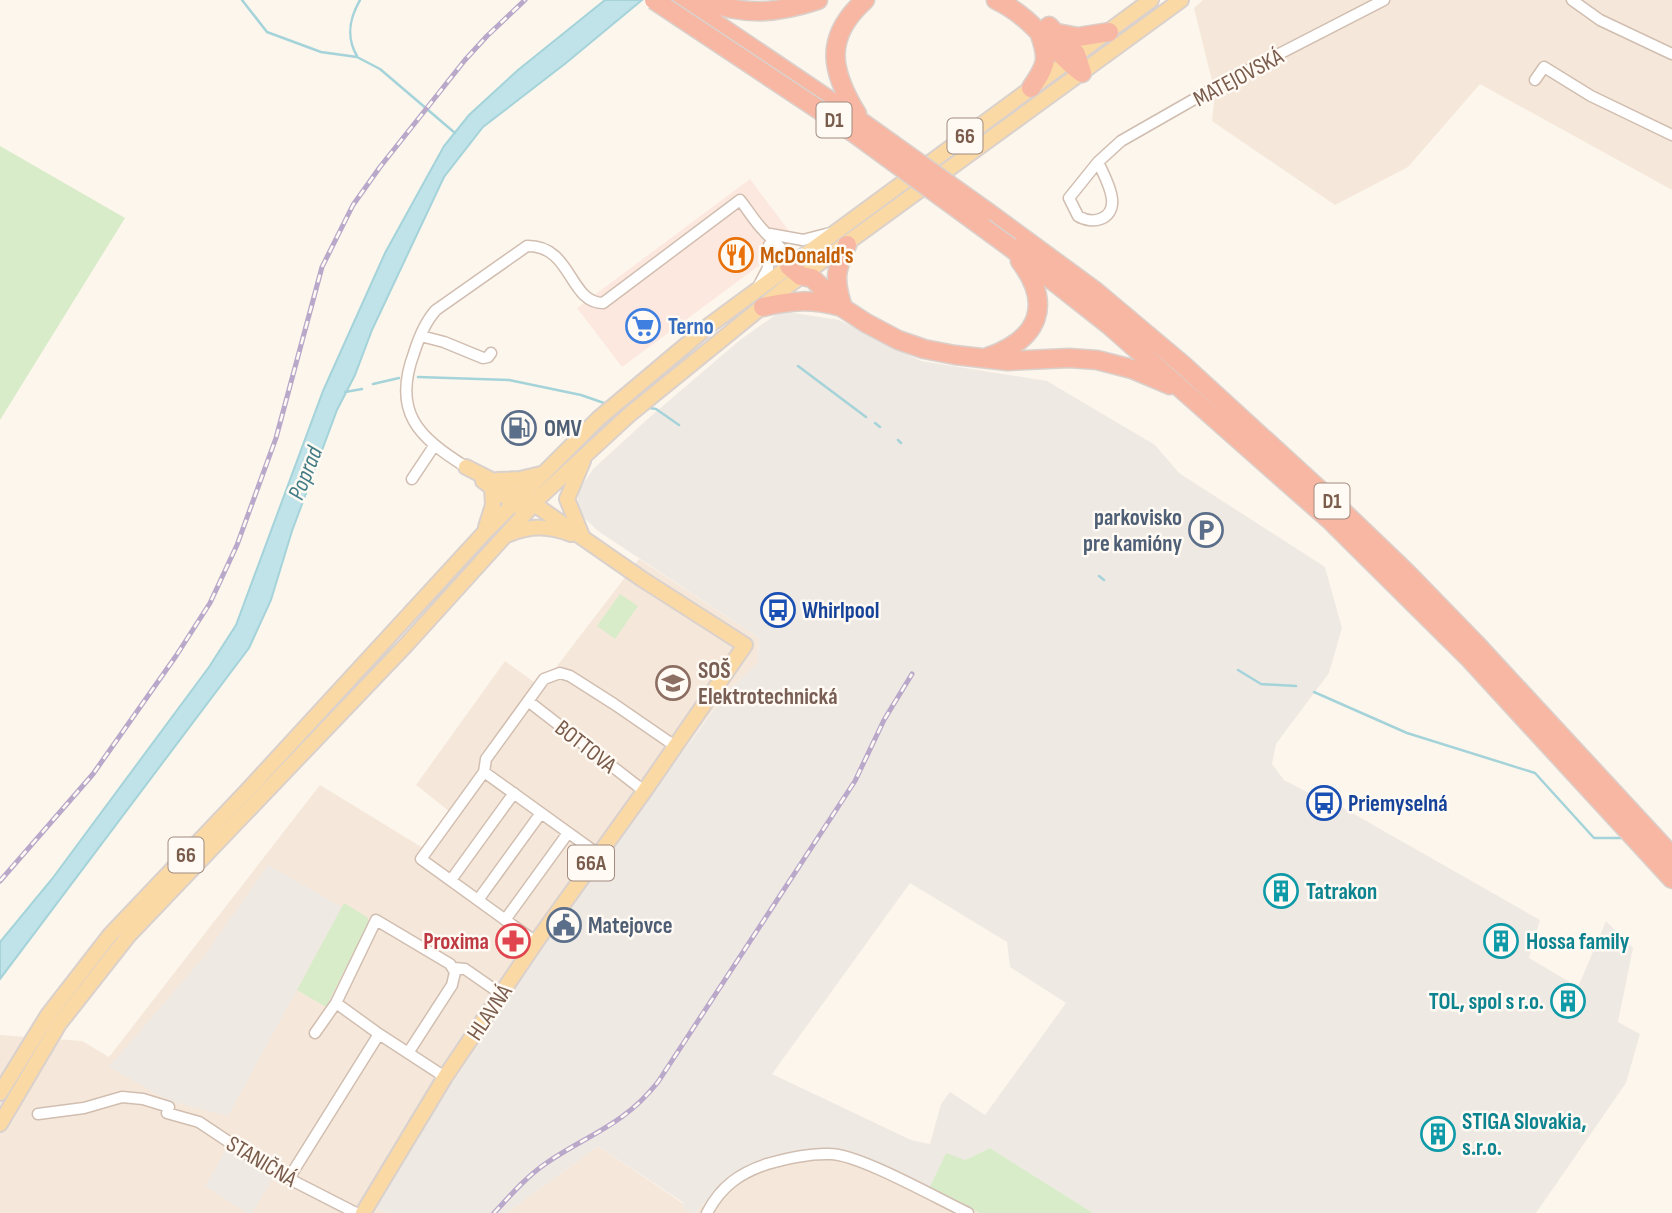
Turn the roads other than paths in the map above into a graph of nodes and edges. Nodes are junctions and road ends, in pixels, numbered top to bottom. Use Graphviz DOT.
graph roads {
  1 [pos="654,0"];
  2 [pos="681,0"];
  3 [pos="701,0"];
  4 [pos="818,0"];
  5 [pos="996,0"];
  6 [pos="1008,0"];
  7 [pos="1151,0"];
  8 [pos="1181,0"];
  9 [pos="1384,0"];
  10 [pos="1572,0"];
  11 [pos="859,5"];
  12 [pos="1038,29"];
  13 [pos="1056,32"];
  14 [pos="1108,32"];
  15 [pos="1672,54"];
  16 [pos="1071,57"];
  17 [pos="1082,73"];
  18 [pos="1535,80"];
  19 [pos="1031,88"];
  20 [pos="860,121"];
  21 [pos="1672,135"];
  22 [pos="1098,162"];
  23 [pos="765,233"];
  24 [pos="842,238"];
  25 [pos="769,245"];
  26 [pos="1010,247"];
  27 [pos="795,271"];
  28 [pos="757,289"];
  29 [pos="820,302"];
  30 [pos="762,307"];
  31 [pos="844,308"];
  32 [pos="421,336"];
  33 [pos="491,353"];
  34 [pos="979,357"];
  35 [pos="1189,393"];
  36 [pos="434,446"];
  37 [pos="587,452"];
  38 [pos="466,467"];
  39 [pos="541,474"];
  40 [pos="412,479"];
  41 [pos="494,484"];
  42 [pos="518,499"];
  43 [pos="531,507"];
  44 [pos="561,530"];
  45 [pos="484,533"];
  46 [pos="505,536"];
  47 [pos="582,537"];
  48 [pos="528,701"];
  49 [pos="675,746"];
  50 [pos="484,772"];
  51 [pos="644,791"];
  52 [pos="513,793"];
  53 [pos="541,813"];
  54 [pos="568,833"];
  55 [pos="598,854"];
  56 [pos="1672,856"];
  57 [pos="1672,878"];
  58 [pos="451,880"];
  59 [pos="478,900"];
  60 [pos="505,920"];
  61 [pos="536,942"];
  62 [pos="454,968"];
  63 [pos="501,994"];
  64 [pos="336,1003"];
  65 [pos="316,1033"];
  66 [pos="379,1034"];
  67 [pos="408,1054"];
  68 [pos="445,1077"];
  69 [pos="0,1093"];
  70 [pos="38,1114"];
  71 [pos="0,1125"];
  72 [pos="289,1178"];
  73 [pos="356,1213"];
  74 [pos="363,1213"];
  75 [pos="708,1213"];
  76 [pos="968,1213"];
  1 -- 26 [label="highway, D1, bridge"];
  2 -- 20 [label="highway, D1"];
  3 -- 4 [label="highway"];
  5 -- 12 [label="highway"];
  6 -- 13 [label="highway"];
  7 -- 14 [label="main road, 66"];
  8 -- 17 [label="main road, 66"];
  9 -- 22 [label="street, MATEJOVSKÁ"];
  10 -- 15 [label="street"];
  11 -- 20 [label="highway"];
  12 -- 16 [label="highway"];
  12 -- 19 [label="highway"];
  13 -- 14 [label="highway"];
  13 -- 16 [label="highway"];
  14 -- 16 [label="main road, 66"];
  16 -- 17 [label="highway"];
  16 -- 19 [label="main road, 66"];
  17 -- 24 [label="main road, 66"];
  18 -- 21 [label="street"];
  19 -- 24 [label="main road, 66"];
  20 -- 56 [label="highway, D1, bridge"];
  22 -- 22 [label="street, MATEJOVSKÁ"];
  23 -- 24 [label="street"];
  23 -- 25 [label="street"];
  23 -- 27 [label="street"];
  23 -- 32 [label="street"];
  24 -- 27 [label="main road, 66"];
  24 -- 31 [label="highway"];
  25 -- 27 [label="street"];
  25 -- 28 [label="street"];
  26 -- 34 [label="highway"];
  26 -- 35 [label="highway, D1"];
  27 -- 28 [label="main road, 66"];
  27 -- 29 [label="highway"];
  27 -- 30 [label="main road, 66"];
  27 -- 31 [label="highway"];
  28 -- 39 [label="main road, 66"];
  29 -- 30 [label="highway"];
  29 -- 31 [label="highway"];
  30 -- 37 [label="main road, 66"];
  31 -- 34 [label="highway"];
  32 -- 33 [label="street"];
  32 -- 36 [label="street"];
  34 -- 35 [label="highway"];
  35 -- 57 [label="highway, D1"];
  36 -- 38 [label="street"];
  36 -- 40 [label="street"];
  37 -- 43 [label="main road, 66"];
  37 -- 47 [label="main road"];
  38 -- 41 [label="main road"];
  39 -- 41 [label="main road"];
  39 -- 42 [label="main road, 66"];
  41 -- 42 [label="main road"];
  41 -- 45 [label="main road"];
  42 -- 43 [label="main road"];
  42 -- 45 [label="main road, 66"];
  43 -- 44 [label="main road"];
  43 -- 46 [label="main road, 66"];
  43 -- 47 [label="main road"];
  44 -- 46 [label="main road"];
  44 -- 47 [label="main road"];
  45 -- 69 [label="main road, 66"];
  46 -- 71 [label="main road, 66"];
  47 -- 49 [label="main road, HLAVNÁ / 66A"];
  48 -- 49 [label="street"];
  48 -- 50 [label="street"];
  48 -- 51 [label="street, BOTTOVA"];
  49 -- 51 [label="main road, HLAVNÁ / 66A"];
  50 -- 52 [label="street"];
  50 -- 58 [label="street"];
  51 -- 55 [label="main road, HLAVNÁ / 66A"];
  52 -- 53 [label="street"];
  52 -- 58 [label="street"];
  53 -- 54 [label="street"];
  53 -- 59 [label="street"];
  54 -- 55 [label="street"];
  54 -- 60 [label="street"];
  55 -- 61 [label="main road, HLAVNÁ / 66A"];
  58 -- 59 [label="street"];
  59 -- 60 [label="street"];
  60 -- 61 [label="street"];
  61 -- 63 [label="main road, HLAVNÁ / 66A"];
  62 -- 63 [label="street"];
  62 -- 64 [label="street"];
  62 -- 67 [label="street"];
  63 -- 68 [label="main road, HLAVNÁ / 66A"];
  64 -- 65 [label="street"];
  64 -- 66 [label="street"];
  66 -- 67 [label="street"];
  66 -- 72 [label="street"];
  67 -- 68 [label="street"];
  68 -- 74 [label="main road, HLAVNÁ / 66A"];
  70 -- 72 [label="street, STANIČNÁ"];
  72 -- 73 [label="street, STANIČNÁ"];
  75 -- 76 [label="street"];
}
